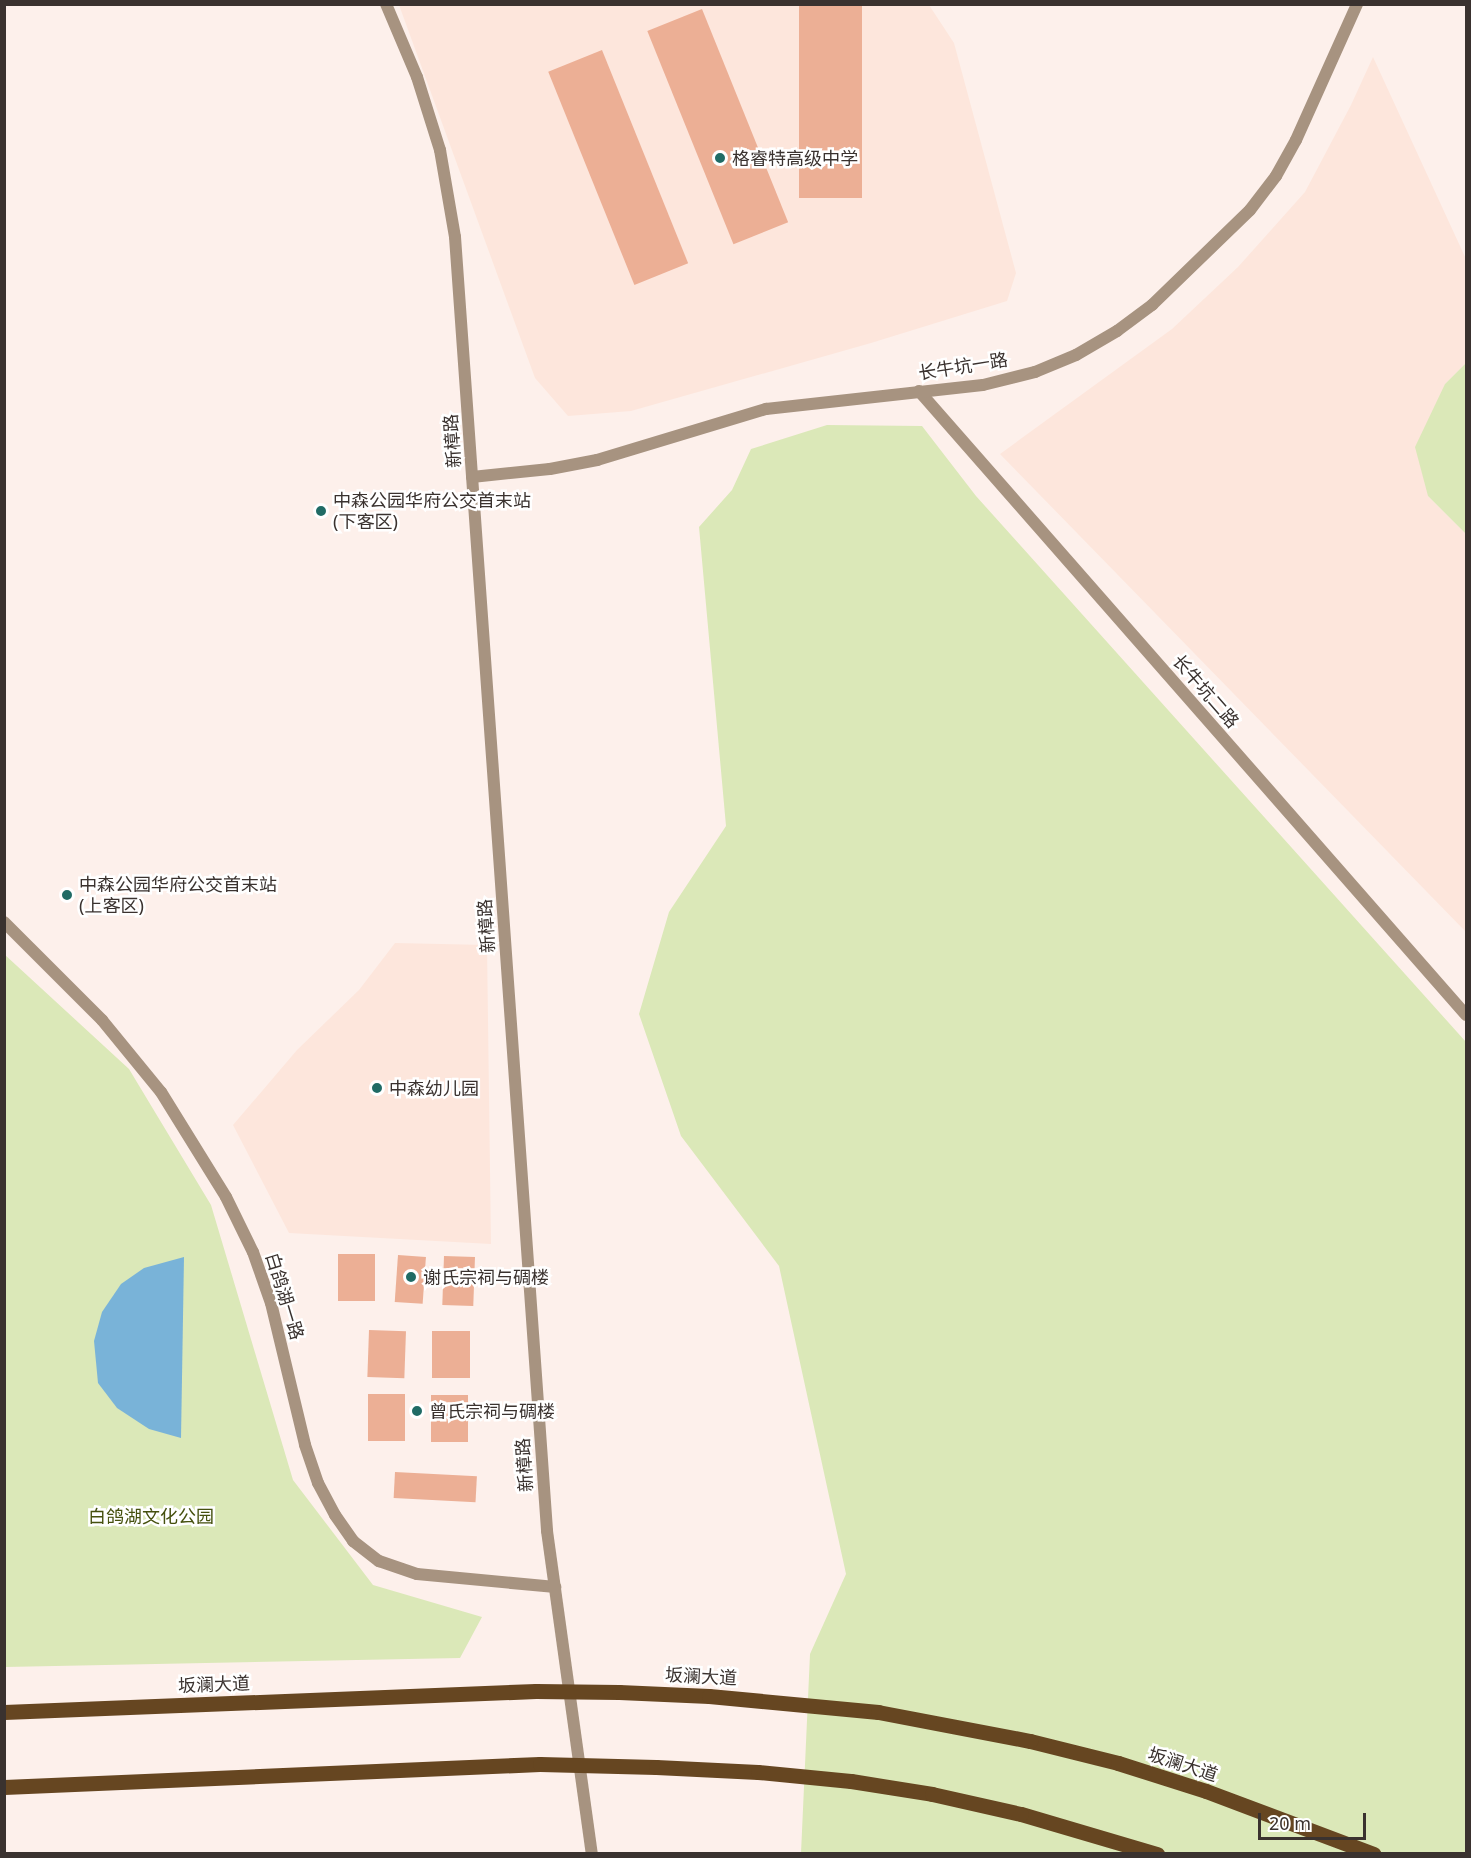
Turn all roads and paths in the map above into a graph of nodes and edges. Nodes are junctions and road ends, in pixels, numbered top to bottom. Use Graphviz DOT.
graph roads {
  1 [pos="386,4"];
  2 [pos="1357,4"];
  3 [pos="919,391"];
  4 [pos="472,477"];
  5 [pos="4,922"];
  6 [pos="1467,1015"];
  7 [pos="555,1587"];
  8 [pos="4,1712"];
  9 [pos="4,1787"];
  10 [pos="592,1854"];
  11 [pos="1157,1854"];
  12 [pos="1374,1854"];
  1 -- 4 [label="street, 新樟路"];
  2 -- 3 [label="street, 长牛坑一路"];
  3 -- 4 [label="street, 长牛坑一路"];
  3 -- 6 [label="street, 长牛坑二路"];
  4 -- 7 [label="street, 新樟路"];
  5 -- 7 [label="street, 白鸽湖一路"];
  7 -- 10 [label="street, 新樟路"];
  8 -- 12 [label="main road, 坂澜大道, bridge"];
  9 -- 11 [label="main road, bridge"];
}
